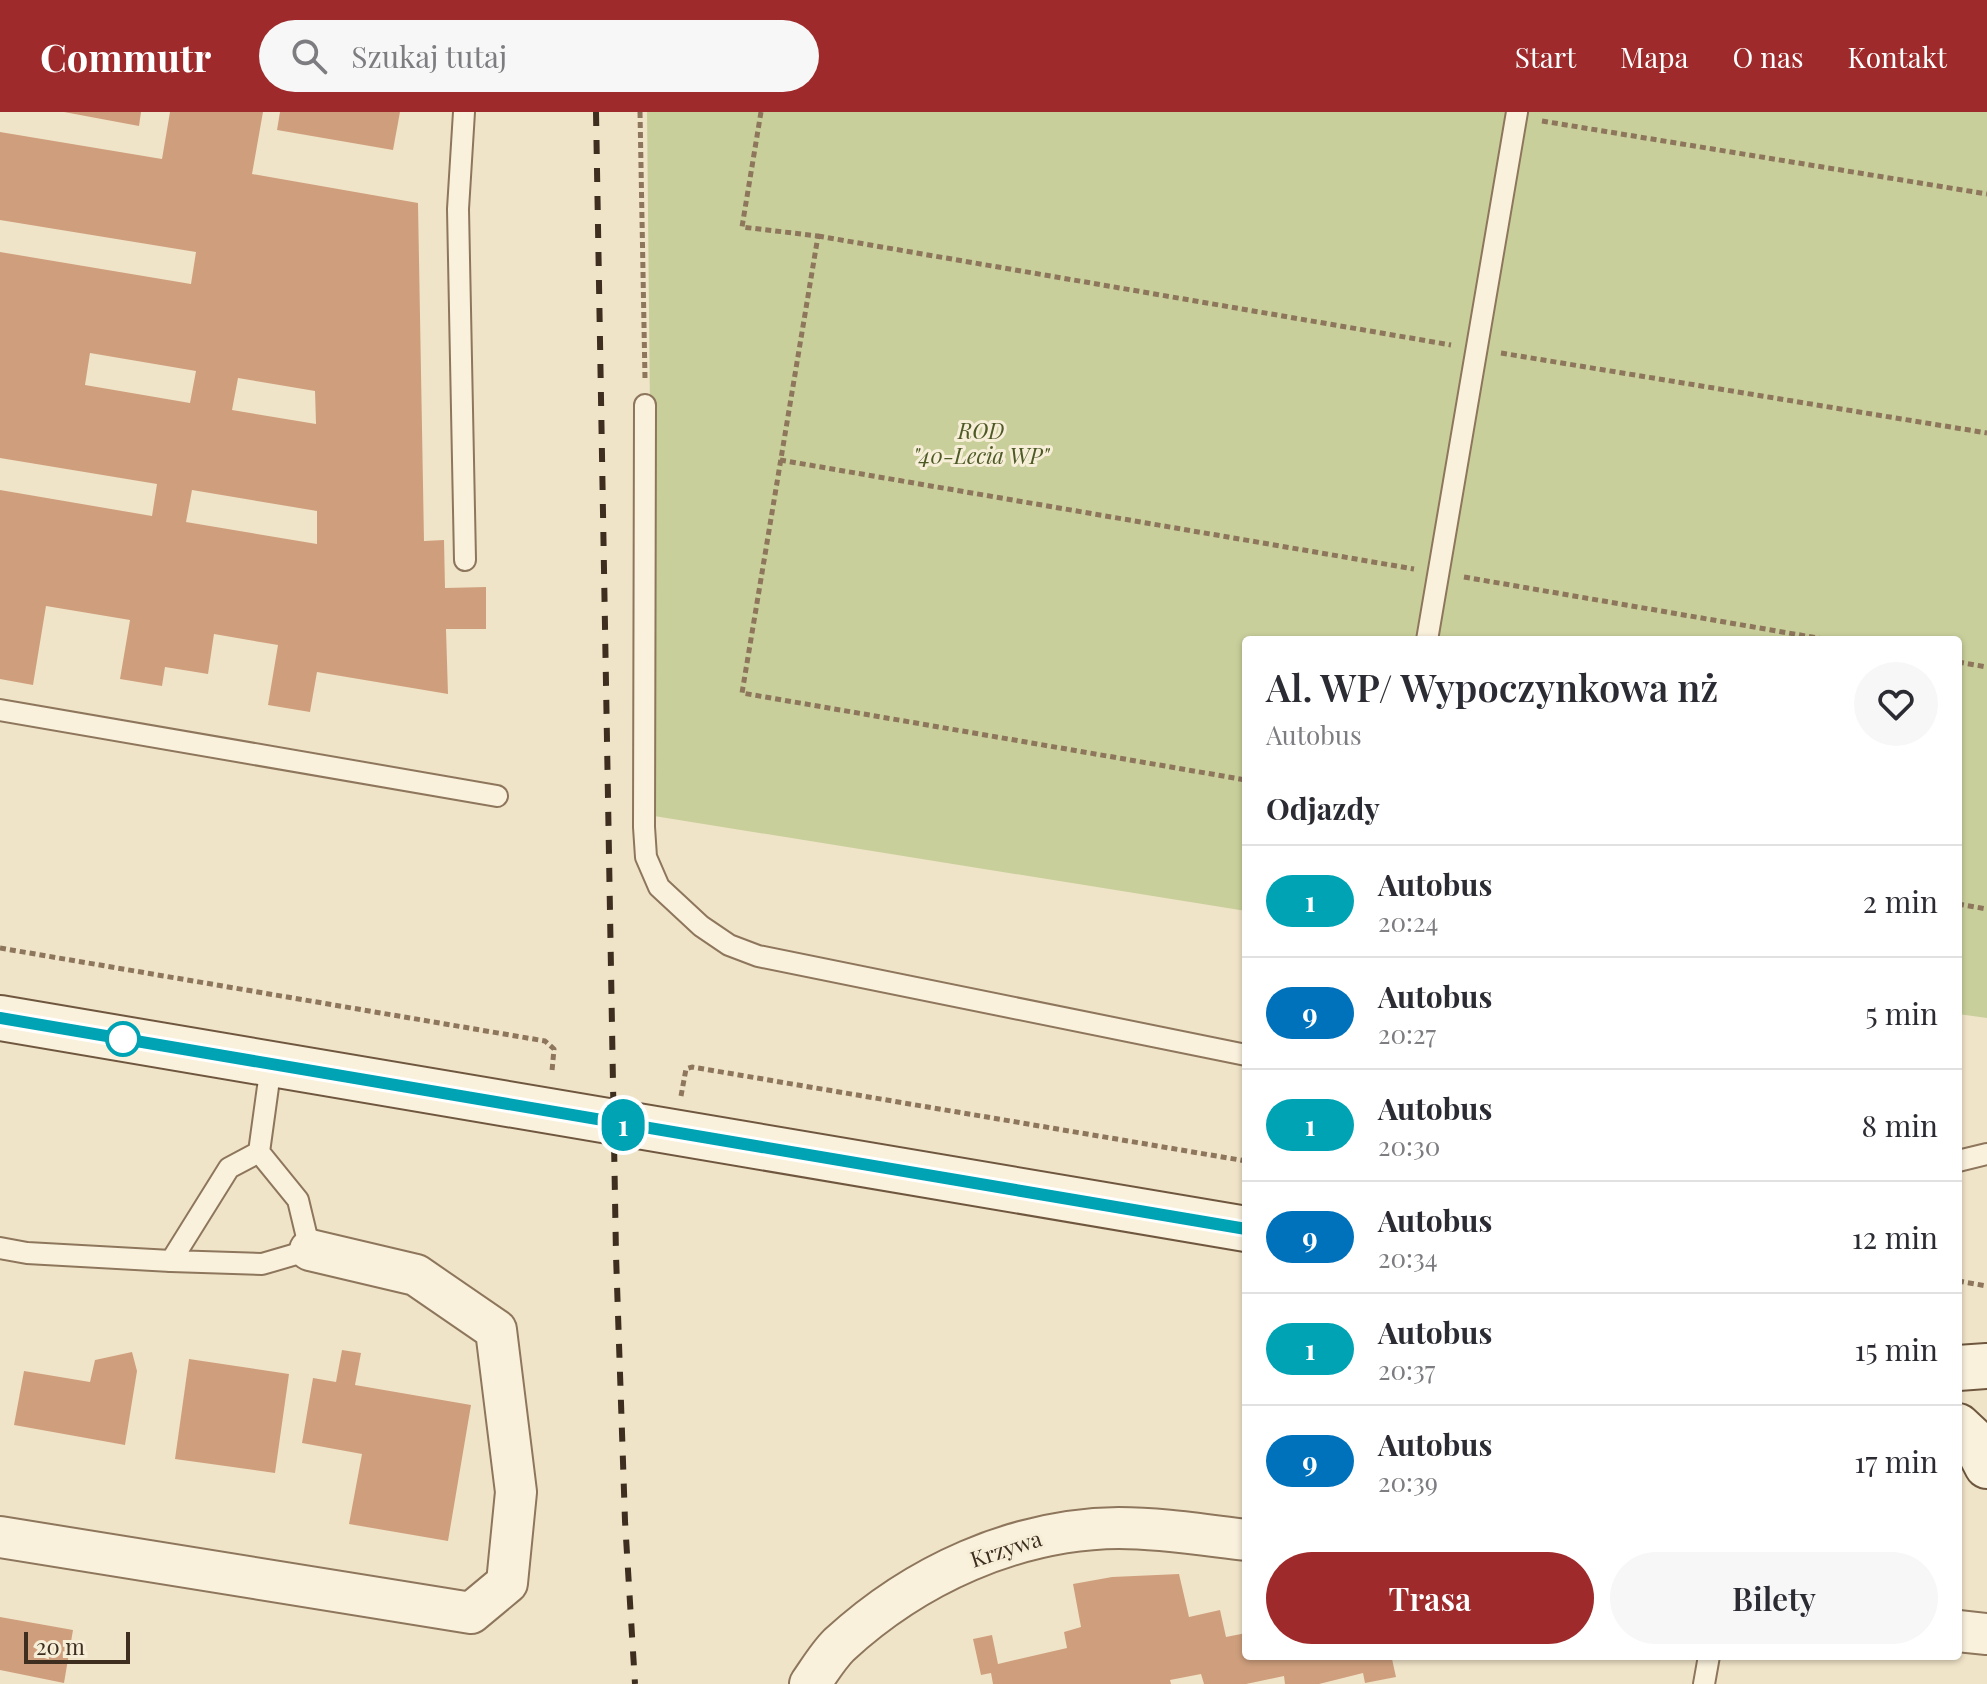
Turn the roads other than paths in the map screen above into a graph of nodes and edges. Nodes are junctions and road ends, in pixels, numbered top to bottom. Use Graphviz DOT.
graph roads {
  1 [pos="464,112"];
  2 [pos="1517,114"];
  3 [pos="645,405"];
  4 [pos="465,560"];
  5 [pos="1428,636"];
  6 [pos="0,710"];
  7 [pos="497,796"];
  8 [pos="0,1018"];
  9 [pos="1242,1054"];
  10 [pos="271,1065"];
  11 [pos="259,1152"];
  12 [pos="1987,1154"];
  13 [pos="1962,1160"];
  14 [pos="1242,1228"];
  15 [pos="0,1248"];
  16 [pos="310,1250"];
  17 [pos="171,1261"];
  18 [pos="1987,1366"];
  19 [pos="1962,1368"];
  20 [pos="1987,1416"];
  21 [pos="1962,1430"];
  22 [pos="1987,1465"];
  23 [pos="0,1537"];
  24 [pos="1242,1540"];
  25 [pos="1962,1631"];
  26 [pos="1987,1634"];
  27 [pos="1708,1660"];
  28 [pos="810,1684"];
  29 [pos="1704,1684"];
  1 -- 4 [label="lane"];
  2 -- 5 [label="lane"];
  3 -- 9 [label="lane"];
  6 -- 7 [label="lane"];
  8 -- 10 [label="main road"];
  10 -- 11 [label="lane"];
  10 -- 14 [label="main road"];
  11 -- 16 [label="lane"];
  11 -- 17 [label="lane"];
  12 -- 13 [label="lane"];
  15 -- 17 [label="lane"];
  16 -- 17 [label="lane"];
  16 -- 23 [label="street"];
  18 -- 19 [label="main road"];
  20 -- 22 [label="main road"];
  21 -- 22 [label="main road"];
  24 -- 28 [label="street, Krzywa"];
  25 -- 26 [label="street"];
  27 -- 29 [label="lane"];
}
